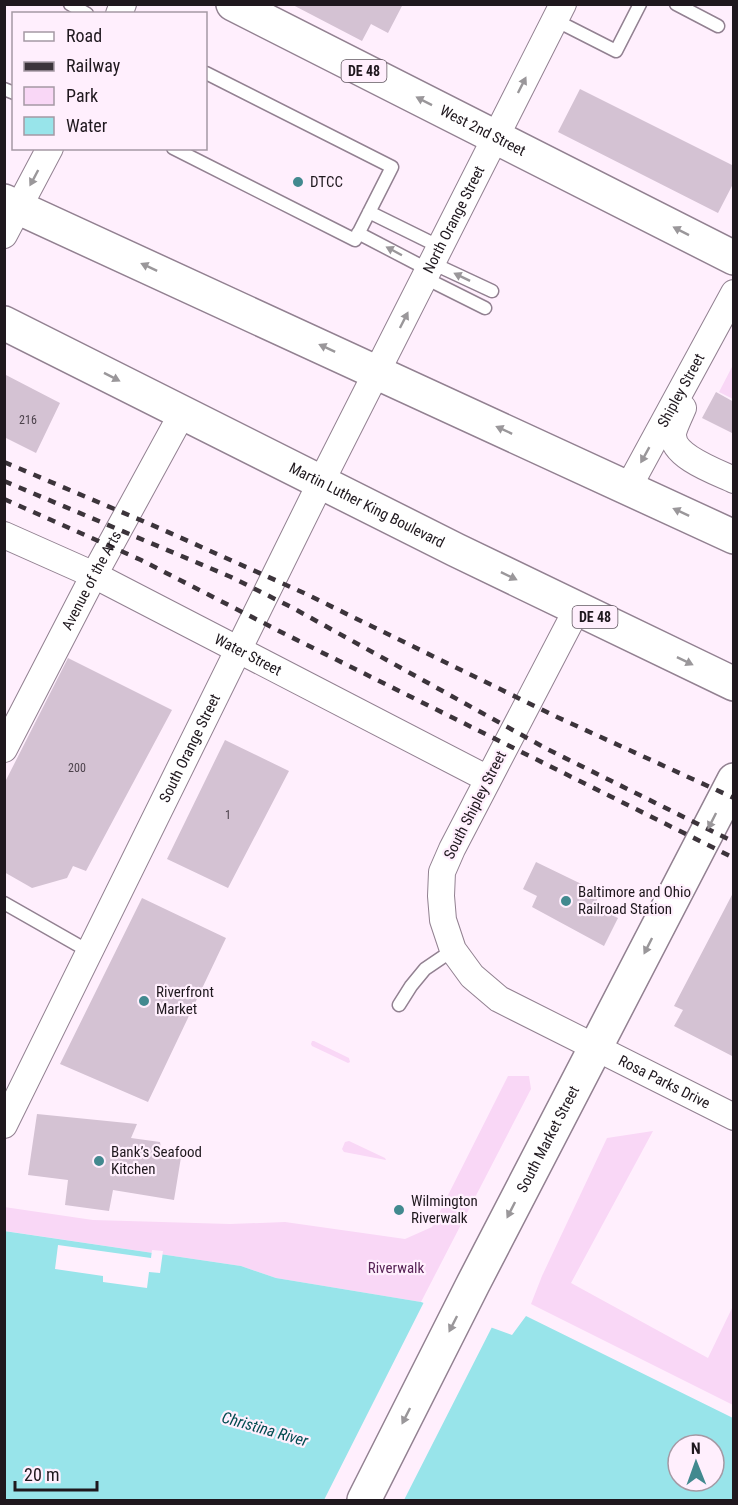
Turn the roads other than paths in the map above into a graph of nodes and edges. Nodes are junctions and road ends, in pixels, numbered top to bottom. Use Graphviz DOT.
graph roads {
  1 [pos="233,4"];
  2 [pos="640,4"];
  3 [pos="676,4"];
  4 [pos="559,12"];
  5 [pos="718,26"];
  6 [pos="207,74"];
  7 [pos="495,137"];
  8 [pos="49,150"];
  9 [pos="177,150"];
  10 [pos="369,212"];
  11 [pos="9,214"];
  12 [pos="358,233"];
  13 [pos="734,258"];
  14 [pos="431,264"];
  15 [pos="492,291"];
  16 [pos="734,293"];
  17 [pos="484,308"];
  18 [pos="4,323"];
  19 [pos="707,340"];
  20 [pos="377,372"];
  21 [pos="183,412"];
  22 [pos="734,480"];
  23 [pos="321,482"];
  24 [pos="628,488"];
  25 [pos="4,535"];
  26 [pos="734,537"];
  27 [pos="94,575"];
  28 [pos="577,609"];
  29 [pos="239,650"];
  30 [pos="734,684"];
  31 [pos="4,749"];
  32 [pos="488,779"];
  33 [pos="734,780"];
  34 [pos="4,903"];
  35 [pos="453,950"];
  36 [pos="90,952"];
  37 [pos="399,1005"];
  38 [pos="596,1047"];
  39 [pos="734,1117"];
  40 [pos="4,1125"];
  41 [pos="364,1500"];
  7 -- 1 [label="main road, West 2nd Street / DE 48, one-way"];
  2 -- 4 [label="lane"];
  3 -- 5 [label="lane"];
  7 -- 4 [label="street, North Orange Street, one-way"];
  6 -- 10 [label="lane"];
  13 -- 7 [label="main road, West 2nd Street / DE 48, one-way"];
  7 -- 14 [label="street, North Orange Street"];
  8 -- 11 [label="street, one-way"];
  9 -- 12 [label="lane"];
  10 -- 12 [label="lane"];
  10 -- 14 [label="lane"];
  20 -- 11 [label="main road, one-way"];
  14 -- 12 [label="lane, one-way"];
  15 -- 14 [label="lane, one-way"];
  14 -- 17 [label="lane"];
  20 -- 14 [label="street, North Orange Street, one-way"];
  16 -- 19 [label="street, Shipley Street"];
  18 -- 21 [label="main road, Martin Luther King Boulevard / DE 48, one-way"];
  19 -- 22 [label="street"];
  19 -- 24 [label="street, Shipley Street, one-way"];
  20 -- 23 [label="street, South Orange Street"];
  24 -- 20 [label="main road, one-way"];
  21 -- 23 [label="main road, Martin Luther King Boulevard / DE 48"];
  21 -- 27 [label="street, Avenue of the Arts"];
  23 -- 28 [label="main road, Martin Luther King Boulevard / DE 48, one-way"];
  23 -- 29 [label="street, South Orange Street"];
  26 -- 24 [label="main road, one-way"];
  25 -- 27 [label="street, Water Street"];
  27 -- 29 [label="street, Water Street"];
  27 -- 31 [label="street, Avenue of the Arts"];
  28 -- 30 [label="main road, Martin Luther King Boulevard / DE 48, one-way"];
  28 -- 32 [label="street, South Shipley Street"];
  29 -- 32 [label="street, Water Street"];
  29 -- 36 [label="street, South Orange Street"];
  32 -- 35 [label="street, South Shipley Street"];
  33 -- 38 [label="main road, South Market Street, one-way"];
  34 -- 36 [label="lane"];
  35 -- 37 [label="lane"];
  35 -- 38 [label="street, South Shipley Street"];
  36 -- 40 [label="street, South Orange Street"];
  38 -- 39 [label="street, Rosa Parks Drive"];
  38 -- 41 [label="main road, South Market Street, one-way"];
}
